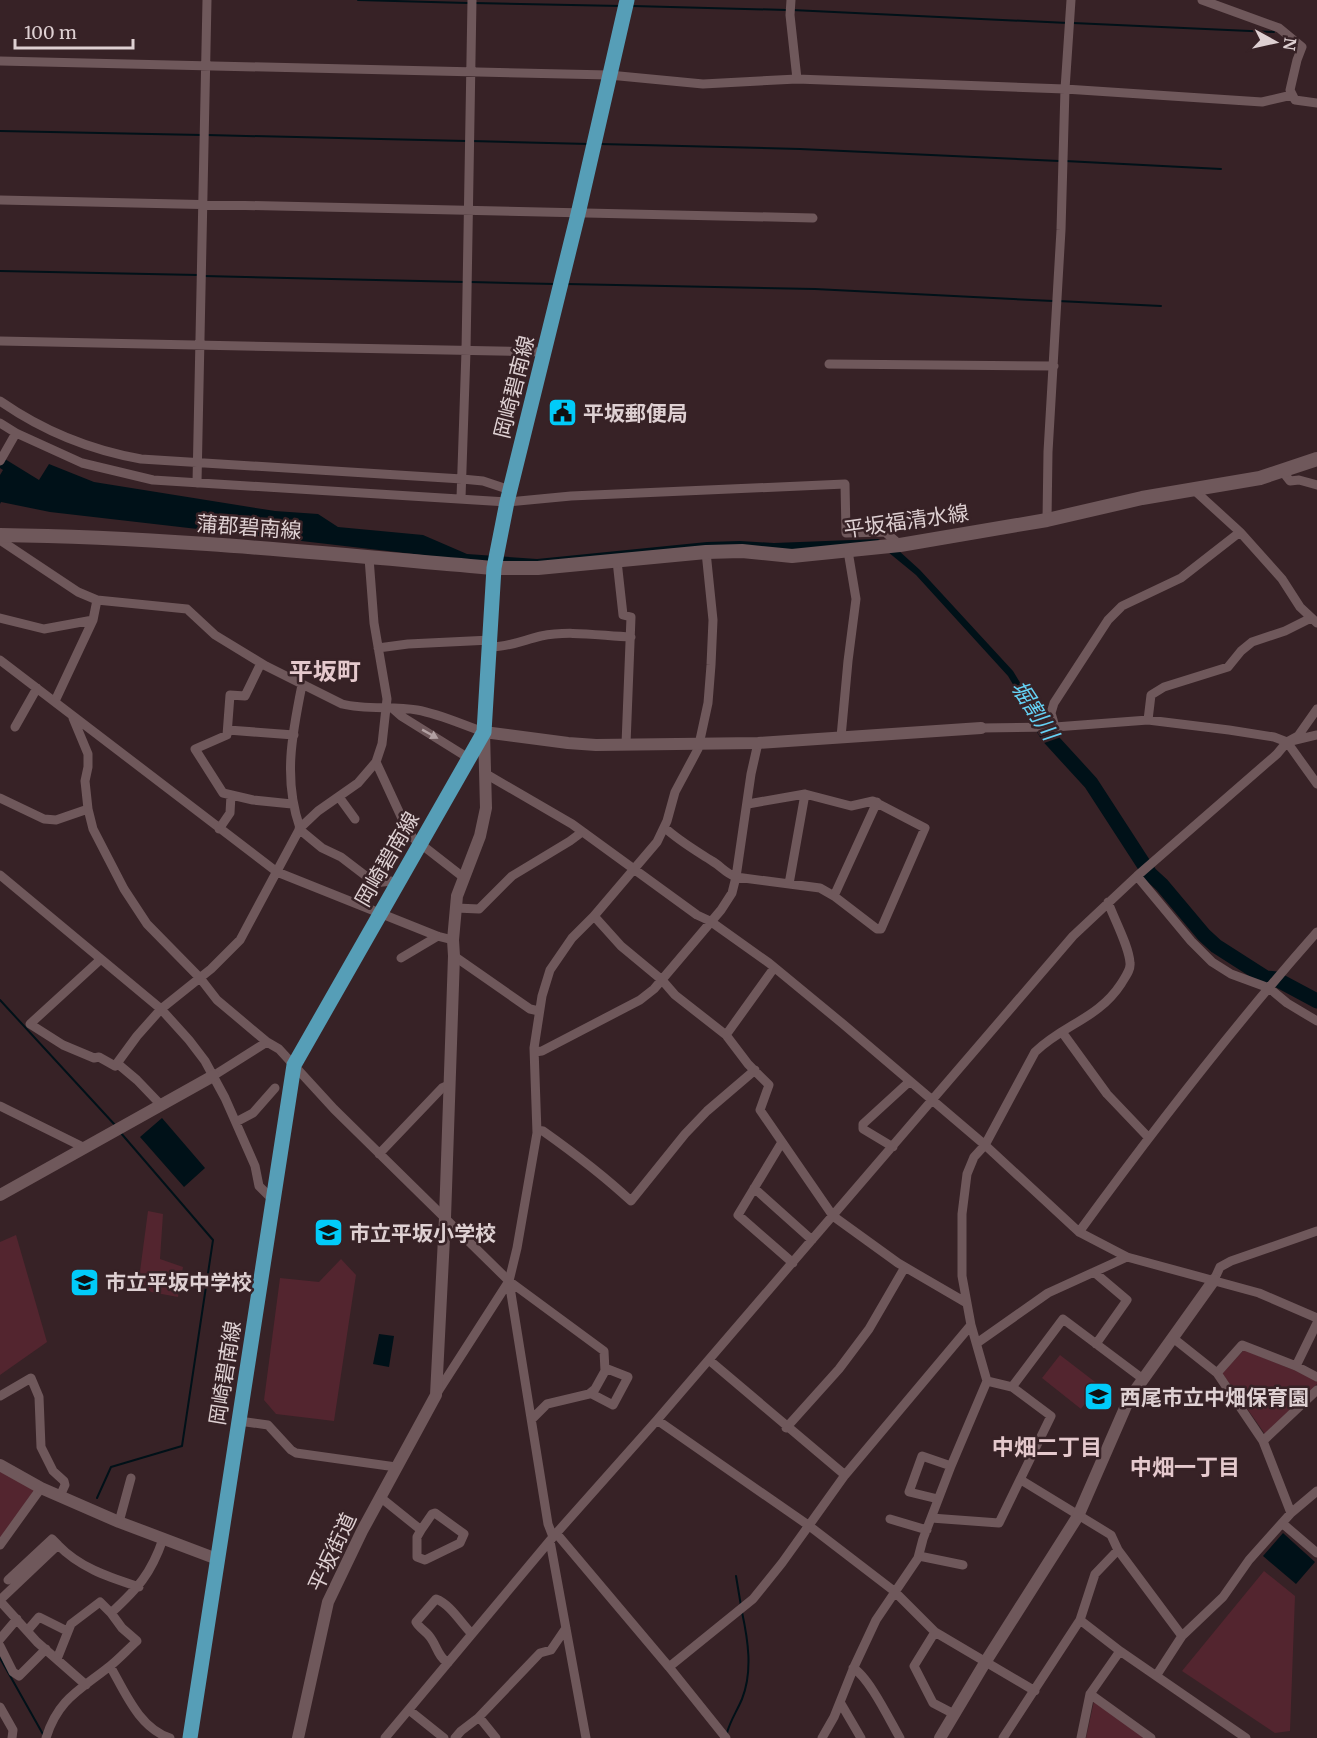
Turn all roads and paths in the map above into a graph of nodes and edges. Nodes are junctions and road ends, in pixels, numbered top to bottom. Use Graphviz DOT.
graph roads {
  1 [pos="207,0"];
  2 [pos="472,0"];
  3 [pos="627,0"];
  4 [pos="791,0"];
  5 [pos="1071,0"];
  6 [pos="1202,0"];
  7 [pos="0,61"];
  8 [pos="205,66"];
  9 [pos="471,72"];
  10 [pos="609,75"];
  11 [pos="797,79"];
  12 [pos="1065,89"];
  13 [pos="1292,95"];
  14 [pos="1317,103"];
  15 [pos="0,200"];
  16 [pos="202,205"];
  17 [pos="468,212"];
  18 [pos="578,214"];
  19 [pos="813,218"];
  20 [pos="0,342"];
  21 [pos="200,345"];
  22 [pos="466,351"];
  23 [pos="544,352"];
  24 [pos="829,364"];
  25 [pos="1054,366"];
  26 [pos="0,401"];
  27 [pos="0,423"];
  28 [pos="16,433"];
  29 [pos="1317,459"];
  30 [pos="0,461"];
  31 [pos="197,462"];
  32 [pos="1282,472"];
  33 [pos="462,479"];
  34 [pos="196,483"];
  35 [pos="1317,485"];
  36 [pos="1194,490"];
  37 [pos="509,496"];
  38 [pos="461,498"];
  39 [pos="1047,520"];
  40 [pos="1240,532"];
  41 [pos="0,538"];
  42 [pos="900,545"];
  43 [pos="848,551"];
  44 [pos="706,552"];
  45 [pos="369,558"];
  46 [pos="617,561"];
  47 [pos="495,564"];
  48 [pos="97,600"];
  49 [pos="0,618"];
  50 [pos="93,620"];
  51 [pos="1314,621"];
  52 [pos="631,637"];
  53 [pos="491,644"];
  54 [pos="378,648"];
  55 [pos="0,660"];
  56 [pos="261,663"];
  57 [pos="302,685"];
  58 [pos="37,688"];
  59 [pos="55,701"];
  60 [pos="389,707"];
  61 [pos="1317,709"];
  62 [pos="73,718"];
  63 [pos="1148,720"];
  64 [pos="15,727"];
  65 [pos="1055,727"];
  66 [pos="981,728"];
  67 [pos="228,730"];
  68 [pos="484,732"];
  69 [pos="294,735"];
  70 [pos="1317,735"];
  71 [pos="841,737"];
  72 [pos="1287,742"];
  73 [pos="758,743"];
  74 [pos="626,744"];
  75 [pos="699,744"];
  76 [pos="470,759"];
  77 [pos="376,762"];
  78 [pos="486,774"];
  79 [pos="1317,784"];
  80 [pos="806,794"];
  81 [pos="231,795"];
  82 [pos="339,797"];
  83 [pos="0,798"];
  84 [pos="877,802"];
  85 [pos="292,804"];
  86 [pos="748,804"];
  87 [pos="88,809"];
  88 [pos="355,819"];
  89 [pos="664,827"];
  90 [pos="219,829"];
  91 [pos="299,829"];
  92 [pos="582,832"];
  93 [pos="420,844"];
  94 [pos="634,870"];
  95 [pos="277,872"];
  96 [pos="0,875"];
  97 [pos="1137,876"];
  98 [pos="463,877"];
  99 [pos="736,877"];
  100 [pos="789,884"];
  101 [pos="396,885"];
  102 [pos="834,896"];
  103 [pos="1108,902"];
  104 [pos="456,908"];
  105 [pos="380,913"];
  106 [pos="594,916"];
  107 [pos="710,921"];
  108 [pos="1317,932"];
  109 [pos="438,936"];
  110 [pos="453,940"];
  111 [pos="454,956"];
  112 [pos="402,958"];
  113 [pos="101,959"];
  114 [pos="774,968"];
  115 [pos="200,978"];
  116 [pos="662,981"];
  117 [pos="1269,988"];
  118 [pos="161,1009"];
  119 [pos="539,1011"];
  120 [pos="1317,1021"];
  121 [pos="1062,1032"];
  122 [pos="726,1035"];
  123 [pos="267,1042"];
  124 [pos="535,1052"];
  125 [pos="118,1065"];
  126 [pos="294,1065"];
  127 [pos="755,1070"];
  128 [pos="213,1076"];
  129 [pos="910,1081"];
  130 [pos="449,1085"];
  131 [pos="275,1088"];
  132 [pos="933,1100"];
  133 [pos="161,1105"];
  134 [pos="0,1106"];
  135 [pos="236,1122"];
  136 [pos="537,1130"];
  137 [pos="1148,1137"];
  138 [pos="782,1142"];
  139 [pos="985,1145"];
  140 [pos="893,1147"];
  141 [pos="85,1148"];
  142 [pos="379,1154"];
  143 [pos="255,1166"];
  144 [pos="277,1174"];
  145 [pos="754,1188"];
  146 [pos="0,1195"];
  147 [pos="274,1196"];
  148 [pos="833,1216"];
  149 [pos="445,1218"];
  150 [pos="1317,1231"];
  151 [pos="1079,1232"];
  152 [pos="812,1240"];
  153 [pos="1127,1257"];
  154 [pos="793,1263"];
  155 [pos="905,1267"];
  156 [pos="1094,1272"];
  157 [pos="1214,1280"];
  158 [pos="509,1281"];
  159 [pos="965,1302"];
  160 [pos="1317,1317"];
  161 [pos="1317,1323"];
  162 [pos="970,1325"];
  163 [pos="1173,1338"];
  164 [pos="977,1343"];
  165 [pos="1096,1344"];
  166 [pos="709,1360"];
  167 [pos="1296,1366"];
  168 [pos="605,1368"];
  169 [pos="1217,1373"];
  170 [pos="1317,1377"];
  171 [pos="1143,1378"];
  172 [pos="987,1381"];
  173 [pos="1012,1387"];
  174 [pos="1317,1390"];
  175 [pos="590,1393"];
  176 [pos="436,1395"];
  177 [pos="0,1396"];
  178 [pos="532,1419"];
  179 [pos="657,1420"];
  180 [pos="239,1421"];
  181 [pos="786,1428"];
  182 [pos="1263,1440"];
  183 [pos="0,1465"];
  184 [pos="951,1466"];
  185 [pos="396,1467"];
  186 [pos="845,1475"];
  187 [pos="131,1478"];
  188 [pos="1021,1480"];
  189 [pos="41,1488"];
  190 [pos="1317,1491"];
  191 [pos="60,1496"];
  192 [pos="380,1497"];
  193 [pos="938,1499"];
  194 [pos="1291,1513"];
  195 [pos="1078,1516"];
  196 [pos="931,1518"];
  197 [pos="890,1519"];
  198 [pos="119,1522"];
  199 [pos="1282,1523"];
  200 [pos="808,1526"];
  201 [pos="420,1530"];
  202 [pos="927,1530"];
  203 [pos="553,1537"];
  204 [pos="163,1539"];
  205 [pos="0,1545"];
  206 [pos="1118,1550"];
  207 [pos="1317,1553"];
  208 [pos="919,1556"];
  209 [pos="217,1559"];
  210 [pos="963,1565"];
  211 [pos="139,1587"];
  212 [pos="894,1591"];
  213 [pos="0,1600"];
  214 [pos="111,1613"];
  215 [pos="17,1619"];
  216 [pos="1080,1620"];
  217 [pos="567,1628"];
  218 [pos="27,1630"];
  219 [pos="67,1631"];
  220 [pos="935,1632"];
  221 [pos="472,1634"];
  222 [pos="1182,1636"];
  223 [pos="0,1639"];
  224 [pos="0,1646"];
  225 [pos="46,1649"];
  226 [pos="1120,1651"];
  227 [pos="57,1659"];
  228 [pos="986,1661"];
  229 [pos="448,1663"];
  230 [pos="110,1666"];
  231 [pos="669,1667"];
  232 [pos="853,1668"];
  233 [pos="1156,1676"];
  234 [pos="86,1685"];
  235 [pos="1035,1691"];
  236 [pos="1090,1694"];
  237 [pos="840,1702"];
  238 [pos="0,1707"];
  239 [pos="408,1710"];
  240 [pos="954,1714"];
  241 [pos="479,1717"];
  242 [pos="48,1737"];
  243 [pos="163,1737"];
  244 [pos="825,1737"];
  245 [pos="12,1738"];
  246 [pos="190,1738"];
  247 [pos="298,1738"];
  248 [pos="386,1738"];
  249 [pos="444,1738"];
  250 [pos="455,1738"];
  251 [pos="496,1738"];
  252 [pos="586,1738"];
  253 [pos="726,1738"];
  254 [pos="861,1738"];
  255 [pos="900,1738"];
  256 [pos="940,1738"];
  257 [pos="1003,1738"];
  258 [pos="1081,1738"];
  259 [pos="1151,1738"];
  260 [pos="1246,1738"];
  1 -- 8 [label="street"];
  2 -- 9 [label="street"];
  3 -- 10 [label="main road, 岡崎碧南線"];
  4 -- 11 [label="street"];
  5 -- 12 [label="street"];
  6 -- 13 [label="street"];
  7 -- 8 [label="street"];
  8 -- 9 [label="street"];
  8 -- 16 [label="street"];
  9 -- 10 [label="street"];
  9 -- 17 [label="street"];
  10 -- 11 [label="street"];
  10 -- 18 [label="main road, 岡崎碧南線"];
  11 -- 12 [label="street"];
  12 -- 13 [label="street"];
  12 -- 25 [label="street"];
  13 -- 14 [label="street"];
  15 -- 16 [label="street"];
  16 -- 17 [label="street"];
  16 -- 21 [label="street"];
  17 -- 18 [label="street"];
  17 -- 22 [label="street"];
  18 -- 19 [label="street"];
  18 -- 23 [label="main road, 岡崎碧南線"];
  20 -- 21 [label="street"];
  21 -- 22 [label="street"];
  21 -- 31 [label="street"];
  22 -- 23 [label="street"];
  22 -- 33 [label="street"];
  23 -- 37 [label="main road, 岡崎碧南線"];
  24 -- 25 [label="street"];
  25 -- 39 [label="street"];
  26 -- 31 [label="street"];
  27 -- 28 [label="street"];
  28 -- 30 [label="street"];
  28 -- 34 [label="street"];
  29 -- 32 [label="main road, 平坂福清水線"];
  31 -- 33 [label="street"];
  31 -- 34 [label="street"];
  32 -- 35 [label="street"];
  32 -- 36 [label="main road, 平坂福清水線"];
  33 -- 37 [label="street"];
  33 -- 38 [label="street"];
  34 -- 38 [label="street"];
  36 -- 39 [label="main road, 平坂福清水線"];
  36 -- 40 [label="street"];
  37 -- 38 [label="street"];
  37 -- 42 [label="street"];
  37 -- 47 [label="main road, 岡崎碧南線"];
  39 -- 42 [label="main road, 平坂福清水線"];
  40 -- 51 [label="street"];
  40 -- 65 [label="street"];
  41 -- 45 [label="main road, 蒲郡碧南線"];
  41 -- 48 [label="street"];
  42 -- 43 [label="main road, 平坂福清水線"];
  43 -- 44 [label="main road, 平坂福清水線"];
  43 -- 71 [label="street"];
  44 -- 46 [label="main road, 平坂福清水線"];
  44 -- 75 [label="street"];
  45 -- 47 [label="main road, 蒲郡碧南線"];
  45 -- 54 [label="street"];
  46 -- 47 [label="main road, 平坂福清水線"];
  46 -- 52 [label="street"];
  47 -- 53 [label="main road, 岡崎碧南線"];
  48 -- 50 [label="street"];
  48 -- 56 [label="street"];
  49 -- 50 [label="street"];
  50 -- 59 [label="street"];
  51 -- 63 [label="street"];
  52 -- 53 [label="street"];
  52 -- 74 [label="street"];
  53 -- 54 [label="street"];
  53 -- 68 [label="main road, 岡崎碧南線"];
  54 -- 60 [label="street"];
  55 -- 58 [label="street"];
  56 -- 57 [label="street"];
  56 -- 67 [label="street"];
  57 -- 60 [label="street"];
  57 -- 69 [label="street"];
  58 -- 59 [label="street"];
  58 -- 64 [label="street"];
  59 -- 62 [label="street"];
  60 -- 68 [label="street"];
  60 -- 76 [label="street, one-way"];
  60 -- 77 [label="street"];
  61 -- 72 [label="street"];
  62 -- 87 [label="street"];
  62 -- 90 [label="street"];
  63 -- 65 [label="street"];
  63 -- 72 [label="street"];
  65 -- 66 [label="street"];
  66 -- 71 [label="street"];
  67 -- 69 [label="street"];
  67 -- 81 [label="street"];
  68 -- 74 [label="street"];
  68 -- 76 [label="main road, 岡崎碧南線"];
  68 -- 78 [label="street"];
  69 -- 85 [label="street"];
  70 -- 72 [label="street"];
  71 -- 73 [label="street"];
  72 -- 79 [label="street"];
  72 -- 97 [label="street"];
  73 -- 75 [label="street"];
  73 -- 86 [label="street"];
  74 -- 75 [label="street"];
  75 -- 89 [label="street"];
  76 -- 93 [label="main road, 岡崎碧南線"];
  77 -- 82 [label="street"];
  77 -- 93 [label="street"];
  78 -- 92 [label="street"];
  78 -- 98 [label="street"];
  80 -- 84 [label="street"];
  80 -- 86 [label="street"];
  80 -- 100 [label="street"];
  81 -- 85 [label="street"];
  81 -- 90 [label="street"];
  82 -- 88 [label="street"];
  82 -- 91 [label="street"];
  83 -- 87 [label="street"];
  84 -- 102 [label="street"];
  84 -- 102 [label="street"];
  85 -- 91 [label="street"];
  86 -- 99 [label="street"];
  87 -- 115 [label="street"];
  89 -- 94 [label="street"];
  89 -- 99 [label="street"];
  90 -- 95 [label="street"];
  91 -- 95 [label="street"];
  91 -- 101 [label="street"];
  92 -- 94 [label="street"];
  92 -- 104 [label="street"];
  93 -- 98 [label="street"];
  93 -- 101 [label="main road, 岡崎碧南線"];
  94 -- 106 [label="street"];
  94 -- 107 [label="street"];
  95 -- 105 [label="street"];
  95 -- 115 [label="street"];
  96 -- 113 [label="street"];
  97 -- 103 [label="street"];
  97 -- 117 [label="street"];
  98 -- 104 [label="street"];
  99 -- 100 [label="street"];
  99 -- 107 [label="street"];
  100 -- 102 [label="street"];
  101 -- 105 [label="main road, 岡崎碧南線"];
  103 -- 121 [label="street"];
  103 -- 132 [label="street"];
  104 -- 110 [label="street"];
  105 -- 109 [label="street"];
  105 -- 126 [label="main road, 岡崎碧南線"];
  106 -- 116 [label="street"];
  106 -- 119 [label="street"];
  107 -- 114 [label="street"];
  107 -- 116 [label="street"];
  108 -- 117 [label="street"];
  109 -- 110 [label="street"];
  109 -- 112 [label="street"];
  110 -- 111 [label="street"];
  111 -- 119 [label="street"];
  111 -- 130 [label="street"];
  113 -- 118 [label="street"];
  113 -- 125 [label="street"];
  114 -- 122 [label="street"];
  114 -- 129 [label="street"];
  115 -- 118 [label="street"];
  115 -- 123 [label="street"];
  116 -- 122 [label="street"];
  116 -- 124 [label="street"];
  117 -- 120 [label="street"];
  117 -- 137 [label="street"];
  118 -- 125 [label="street"];
  118 -- 128 [label="street"];
  119 -- 124 [label="street"];
  121 -- 137 [label="street"];
  121 -- 139 [label="street"];
  122 -- 127 [label="street"];
  123 -- 126 [label="street"];
  123 -- 128 [label="street"];
  124 -- 136 [label="street"];
  125 -- 133 [label="street"];
  126 -- 142 [label="street"];
  126 -- 144 [label="main road, 岡崎碧南線"];
  127 -- 136 [label="street"];
  127 -- 138 [label="street"];
  128 -- 133 [label="street"];
  128 -- 135 [label="street"];
  129 -- 132 [label="street"];
  129 -- 140 [label="street"];
  130 -- 142 [label="street"];
  130 -- 149 [label="street"];
  131 -- 135 [label="street"];
  132 -- 139 [label="street"];
  132 -- 140 [label="street"];
  133 -- 141 [label="street"];
  134 -- 141 [label="street"];
  135 -- 143 [label="street"];
  136 -- 158 [label="street"];
  137 -- 151 [label="street"];
  138 -- 145 [label="street"];
  138 -- 148 [label="street"];
  139 -- 151 [label="street"];
  139 -- 159 [label="street"];
  140 -- 148 [label="street"];
  141 -- 146 [label="street"];
  142 -- 149 [label="street"];
  143 -- 144 [label="street"];
  143 -- 147 [label="street"];
  144 -- 147 [label="main road, 岡崎碧南線"];
  145 -- 152 [label="street"];
  145 -- 154 [label="street"];
  147 -- 180 [label="main road, 岡崎碧南線"];
  148 -- 152 [label="street"];
  148 -- 155 [label="street"];
  149 -- 158 [label="street"];
  149 -- 176 [label="street"];
  150 -- 157 [label="street"];
  151 -- 153 [label="street"];
  152 -- 154 [label="street"];
  153 -- 156 [label="street"];
  153 -- 157 [label="street"];
  154 -- 166 [label="street"];
  155 -- 159 [label="street"];
  155 -- 181 [label="street"];
  156 -- 164 [label="street"];
  156 -- 165 [label="street"];
  157 -- 160 [label="street"];
  157 -- 163 [label="street"];
  158 -- 168 [label="street"];
  158 -- 176 [label="street"];
  158 -- 178 [label="street"];
  159 -- 162 [label="street"];
  161 -- 167 [label="street"];
  162 -- 164 [label="street"];
  162 -- 186 [label="street"];
  163 -- 169 [label="street"];
  163 -- 171 [label="street"];
  164 -- 172 [label="street"];
  165 -- 171 [label="street"];
  165 -- 173 [label="street"];
  166 -- 179 [label="street"];
  166 -- 181 [label="street"];
  167 -- 169 [label="street"];
  167 -- 170 [label="street"];
  168 -- 175 [label="street"];
  168 -- 175 [label="street"];
  169 -- 182 [label="street"];
  171 -- 195 [label="street"];
  172 -- 173 [label="street"];
  172 -- 184 [label="street"];
  173 -- 188 [label="street"];
  174 -- 182 [label="street"];
  175 -- 178 [label="street"];
  176 -- 185 [label="street, 平坂街道"];
  177 -- 191 [label="street"];
  178 -- 203 [label="street"];
  179 -- 200 [label="street"];
  179 -- 203 [label="street"];
  180 -- 185 [label="street"];
  180 -- 209 [label="main road, 岡崎碧南線"];
  181 -- 186 [label="street"];
  182 -- 194 [label="street"];
  183 -- 189 [label="street"];
  184 -- 193 [label="street"];
  184 -- 193 [label="street"];
  185 -- 192 [label="street, 平坂街道"];
  186 -- 200 [label="street"];
  187 -- 198 [label="street"];
  188 -- 195 [label="street"];
  188 -- 196 [label="street"];
  189 -- 191 [label="street"];
  189 -- 205 [label="street"];
  190 -- 194 [label="street"];
  191 -- 198 [label="street"];
  192 -- 201 [label="street"];
  192 -- 247 [label="street, 平坂街道"];
  193 -- 196 [label="street"];
  194 -- 199 [label="street"];
  195 -- 206 [label="street"];
  195 -- 228 [label="street"];
  196 -- 202 [label="street"];
  197 -- 202 [label="street"];
  198 -- 204 [label="street"];
  199 -- 207 [label="street"];
  199 -- 222 [label="street"];
  200 -- 212 [label="street"];
  200 -- 231 [label="street"];
  201 -- 201 [label="street"];
  202 -- 208 [label="street"];
  203 -- 217 [label="street"];
  203 -- 221 [label="street"];
  203 -- 231 [label="street"];
  204 -- 209 [label="street"];
  204 -- 211 [label="street"];
  206 -- 216 [label="street"];
  206 -- 222 [label="street"];
  208 -- 210 [label="street"];
  208 -- 212 [label="street"];
  209 -- 246 [label="main road, 岡崎碧南線"];
  211 -- 213 [label="street"];
  211 -- 214 [label="street"];
  212 -- 220 [label="street"];
  212 -- 232 [label="street"];
  213 -- 215 [label="street"];
  214 -- 219 [label="street"];
  214 -- 230 [label="street"];
  215 -- 218 [label="street"];
  215 -- 223 [label="street"];
  216 -- 226 [label="street"];
  216 -- 235 [label="street"];
  217 -- 241 [label="street"];
  217 -- 252 [label="street"];
  218 -- 219 [label="street"];
  218 -- 225 [label="street"];
  219 -- 227 [label="street"];
  220 -- 228 [label="street"];
  220 -- 240 [label="street"];
  221 -- 229 [label="street"];
  221 -- 229 [label="street"];
  222 -- 233 [label="street"];
  224 -- 225 [label="street"];
  225 -- 227 [label="street"];
  226 -- 233 [label="street"];
  226 -- 236 [label="street"];
  227 -- 234 [label="street"];
  228 -- 235 [label="street"];
  228 -- 240 [label="street"];
  229 -- 239 [label="street"];
  230 -- 234 [label="street"];
  230 -- 243 [label="street"];
  231 -- 253 [label="street"];
  232 -- 237 [label="street"];
  232 -- 255 [label="street"];
  233 -- 260 [label="street"];
  234 -- 242 [label="street"];
  235 -- 257 [label="street"];
  236 -- 258 [label="street"];
  236 -- 259 [label="street"];
  237 -- 244 [label="street"];
  237 -- 254 [label="street"];
  238 -- 245 [label="street"];
  239 -- 248 [label="street"];
  239 -- 249 [label="street"];
  240 -- 256 [label="street"];
  241 -- 250 [label="street"];
  241 -- 251 [label="street"];
}
